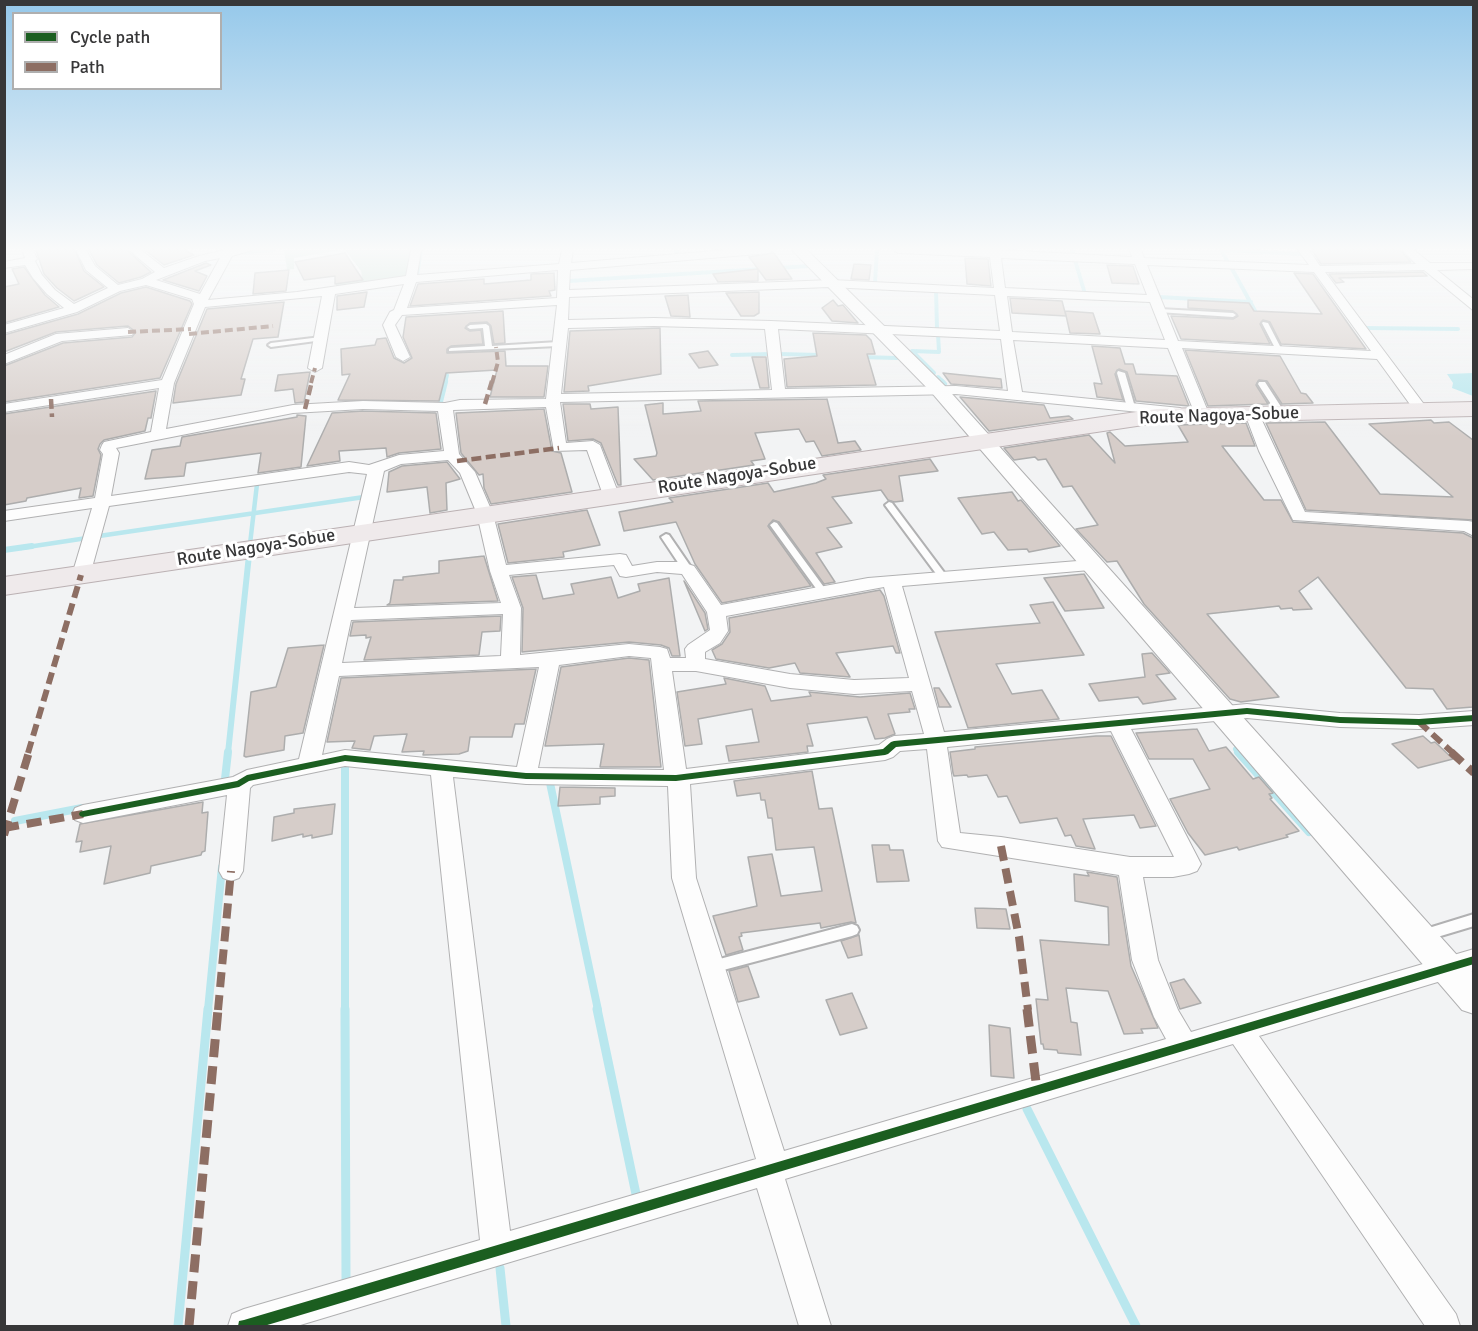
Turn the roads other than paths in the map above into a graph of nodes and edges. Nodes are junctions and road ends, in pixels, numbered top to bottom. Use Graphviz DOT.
graph roads {
  1 [pos="62,312"];
  2 [pos="197,312"];
  3 [pos="326,312"];
  4 [pos="399,312"];
  5 [pos="562,312"];
  6 [pos="861,312"];
  7 [pos="1003,312"];
  8 [pos="1160,312"];
  9 [pos="1211,312"];
  10 [pos="1348,312"];
  11 [pos="1233,315"];
  12 [pos="1265,323"];
  13 [pos="562,324"];
  14 [pos="771,325"];
  15 [pos="470,327"];
  16 [pos="877,328"];
  17 [pos="4,329"];
  18 [pos="128,332"];
  19 [pos="1006,335"];
  20 [pos="321,339"];
  21 [pos="558,344"];
  22 [pos="1174,344"];
  23 [pos="271,345"];
  24 [pos="489,348"];
  25 [pos="451,350"];
  26 [pos="1279,350"];
  27 [pos="1379,355"];
  28 [pos="403,357"];
  29 [pos="4,360"];
  30 [pos="315,368"];
  31 [pos="1121,373"];
  32 [pos="167,383"];
  33 [pos="1262,384"];
  34 [pos="938,389"];
  35 [pos="779,394"];
  36 [pos="1015,394"];
  37 [pos="553,400"];
  38 [pos="445,407"];
  39 [pos="1131,407"];
  40 [pos="4,408"];
  41 [pos="1422,411"];
  42 [pos="1471,412"];
  43 [pos="1281,413"];
  44 [pos="1200,414"];
  45 [pos="1252,414"];
  46 [pos="158,435"];
  47 [pos="981,440"];
  48 [pos="452,455"];
  49 [pos="371,470"];
  50 [pos="611,495"];
  51 [pos="102,502"];
  52 [pos="889,505"];
  53 [pos="484,514"];
  54 [pos="4,516"];
  55 [pos="774,525"];
  56 [pos="1473,531"];
  57 [pos="362,532"];
  58 [pos="666,537"];
  59 [pos="1090,565"];
  60 [pos="688,570"];
  61 [pos="499,571"];
  62 [pos="81,575"];
  63 [pos="942,577"];
  64 [pos="892,582"];
  65 [pos="4,586"];
  66 [pos="823,592"];
  67 [pos="512,608"];
  68 [pos="716,612"];
  69 [pos="343,615"];
  70 [pos="550,660"];
  71 [pos="510,662"];
  72 [pos="662,664"];
  73 [pos="696,664"];
  74 [pos="330,670"];
  75 [pos="921,684"];
  76 [pos="1222,714"];
  77 [pos="1473,718"];
  78 [pos="1117,722"];
  79 [pos="936,740"];
  80 [pos="309,764"];
  81 [pos="441,767"];
  82 [pos="526,776"];
  83 [pos="678,777"];
  84 [pos="239,784"];
  85 [pos="83,814"];
  86 [pos="1130,867"];
  87 [pos="231,871"];
  88 [pos="1473,920"];
  89 [pos="852,930"];
  90 [pos="1418,936"];
  91 [pos="1460,964"];
  92 [pos="712,968"];
  93 [pos="1473,999"];
  94 [pos="1239,1030"];
  95 [pos="1185,1046"];
  96 [pos="771,1169"];
  97 [pos="496,1251"];
  98 [pos="244,1326"];
  99 [pos="815,1326"];
  100 [pos="1444,1326"];
  1 -- 17 [label="street"];
  2 -- 32 [label="street"];
  3 -- 20 [label="street"];
  4 -- 28 [label="street"];
  5 -- 13 [label="street"];
  6 -- 16 [label="street"];
  7 -- 19 [label="street"];
  8 -- 22 [label="street"];
  9 -- 11 [label="lane"];
  10 -- 27 [label="street"];
  12 -- 26 [label="lane"];
  13 -- 14 [label="street"];
  13 -- 21 [label="street"];
  14 -- 16 [label="street"];
  14 -- 35 [label="street"];
  15 -- 24 [label="lane"];
  16 -- 19 [label="street"];
  16 -- 34 [label="street"];
  18 -- 29 [label="street"];
  19 -- 22 [label="street"];
  19 -- 36 [label="street"];
  20 -- 23 [label="lane"];
  20 -- 30 [label="street"];
  21 -- 24 [label="lane"];
  21 -- 37 [label="street"];
  22 -- 26 [label="street"];
  22 -- 44 [label="street"];
  24 -- 25 [label="lane"];
  26 -- 27 [label="street"];
  27 -- 41 [label="street"];
  31 -- 39 [label="lane"];
  32 -- 40 [label="street"];
  32 -- 46 [label="street"];
  33 -- 43 [label="lane"];
  34 -- 35 [label="street"];
  34 -- 36 [label="street"];
  34 -- 47 [label="street"];
  35 -- 37 [label="street"];
  36 -- 39 [label="street"];
  37 -- 38 [label="street"];
  37 -- 50 [label="street"];
  38 -- 46 [label="street"];
  38 -- 48 [label="street"];
  39 -- 44 [label="street"];
  41 -- 42 [label="main road, Route Nagoya-Sobue"];
  41 -- 43 [label="main road, Route Nagoya-Sobue"];
  43 -- 45 [label="main road, Route Nagoya-Sobue"];
  44 -- 45 [label="main road, Route Nagoya-Sobue"];
  44 -- 47 [label="main road, Route Nagoya-Sobue"];
  45 -- 56 [label="street"];
  46 -- 51 [label="street"];
  47 -- 50 [label="main road, Route Nagoya-Sobue"];
  47 -- 59 [label="street"];
  48 -- 49 [label="street"];
  48 -- 53 [label="street"];
  49 -- 51 [label="street"];
  49 -- 57 [label="street"];
  50 -- 53 [label="main road, Route Nagoya-Sobue"];
  51 -- 54 [label="street"];
  51 -- 62 [label="street"];
  52 -- 63 [label="lane"];
  53 -- 57 [label="main road, Route Nagoya-Sobue"];
  53 -- 61 [label="street"];
  55 -- 66 [label="lane"];
  57 -- 62 [label="main road, Route Nagoya-Sobue"];
  57 -- 69 [label="street"];
  58 -- 60 [label="lane"];
  59 -- 63 [label="street"];
  59 -- 76 [label="street"];
  60 -- 61 [label="street"];
  60 -- 68 [label="street"];
  61 -- 67 [label="street"];
  62 -- 65 [label="main road, Route Nagoya-Sobue"];
  63 -- 64 [label="street"];
  64 -- 66 [label="street"];
  64 -- 75 [label="street"];
  66 -- 68 [label="street"];
  67 -- 69 [label="street"];
  67 -- 71 [label="street"];
  68 -- 73 [label="street"];
  69 -- 74 [label="street"];
  70 -- 71 [label="street"];
  70 -- 72 [label="street"];
  70 -- 82 [label="street"];
  71 -- 74 [label="street"];
  72 -- 73 [label="street"];
  72 -- 83 [label="street"];
  73 -- 75 [label="street"];
  74 -- 80 [label="street"];
  75 -- 79 [label="street"];
  76 -- 77 [label="street"];
  76 -- 78 [label="street"];
  76 -- 90 [label="street"];
  78 -- 79 [label="street"];
  78 -- 86 [label="street"];
  79 -- 83 [label="street"];
  79 -- 86 [label="street"];
  80 -- 81 [label="street"];
  80 -- 84 [label="street"];
  81 -- 82 [label="street"];
  81 -- 97 [label="street"];
  82 -- 83 [label="street"];
  83 -- 92 [label="street"];
  84 -- 85 [label="street"];
  84 -- 87 [label="street"];
  86 -- 95 [label="street"];
  88 -- 90 [label="lane"];
  89 -- 92 [label="lane"];
  90 -- 91 [label="street"];
  91 -- 93 [label="street"];
  91 -- 94 [label="street"];
  92 -- 96 [label="street"];
  94 -- 95 [label="street"];
  94 -- 100 [label="street"];
  95 -- 96 [label="street"];
  96 -- 97 [label="street"];
  96 -- 99 [label="street"];
  97 -- 98 [label="street"];
}
